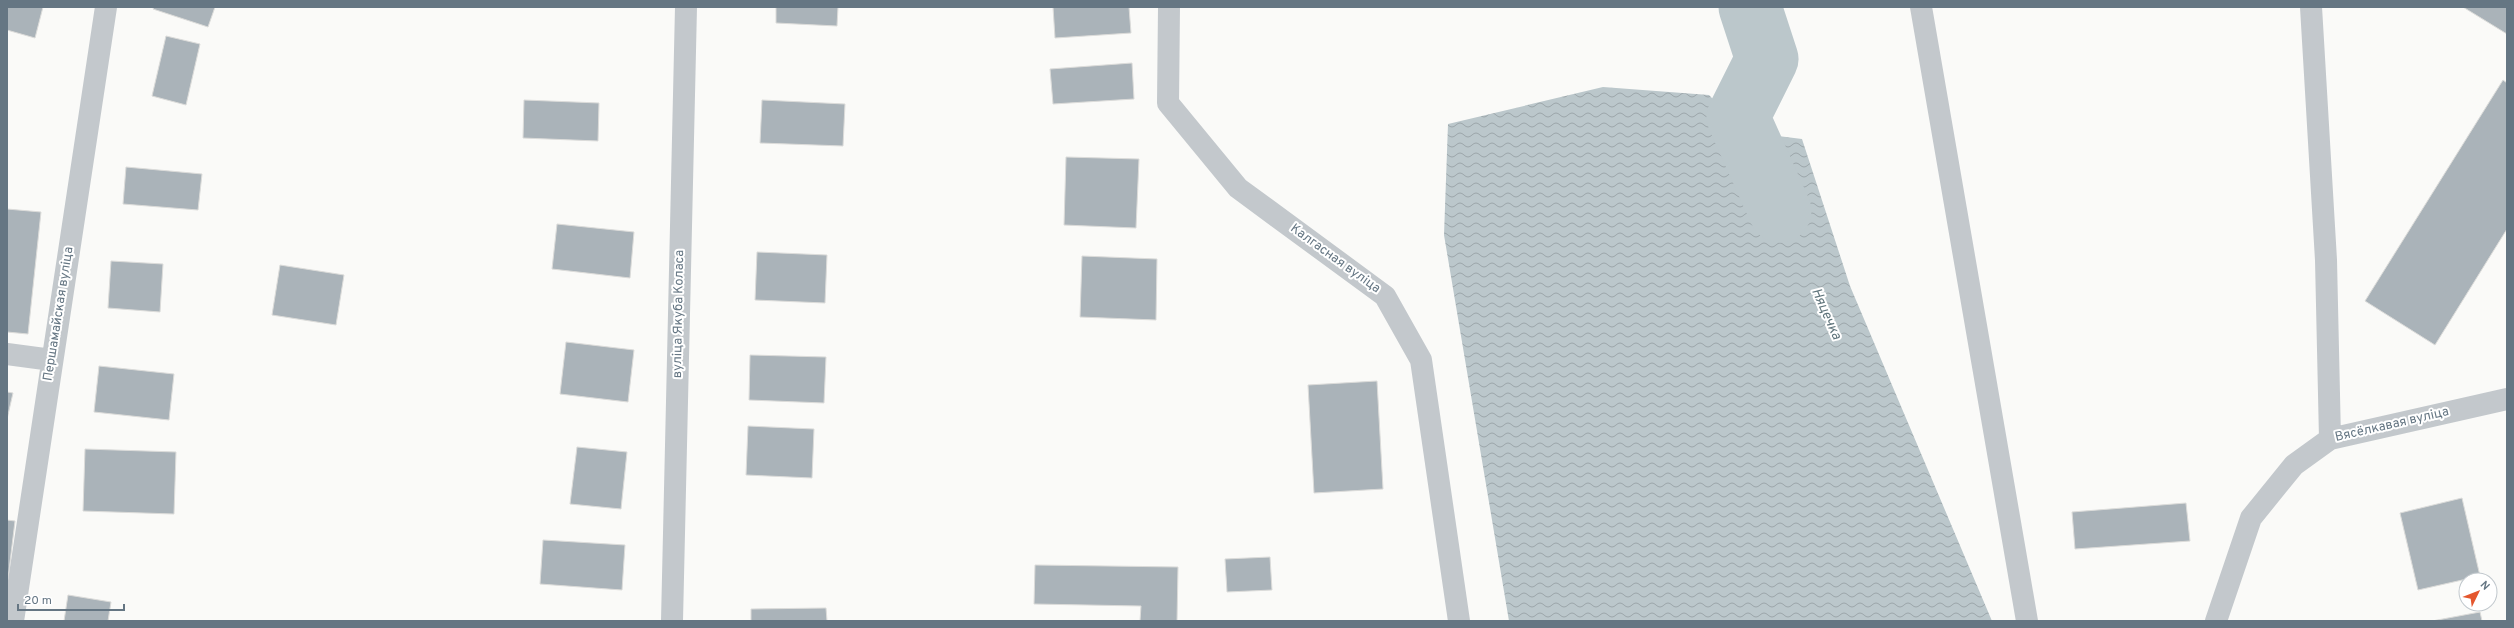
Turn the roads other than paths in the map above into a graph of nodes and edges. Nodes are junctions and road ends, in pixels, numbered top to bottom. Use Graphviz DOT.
graph roads {
  1 [pos="106,7"];
  2 [pos="686,7"];
  3 [pos="1169,7"];
  4 [pos="1921,7"];
  5 [pos="2312,7"];
  6 [pos="7,354"];
  7 [pos="52,360"];
  8 [pos="2507,398"];
  9 [pos="2330,439"];
  10 [pos="13,621"];
  11 [pos="672,621"];
  12 [pos="1458,621"];
  13 [pos="2027,621"];
  14 [pos="2216,621"];
  1 -- 7 [label="street, Першамайская вуліца"];
  2 -- 11 [label="street, вуліца Якуба Коласа"];
  3 -- 12 [label="street, Калгасная вуліца"];
  4 -- 13 [label="street"];
  5 -- 9 [label="street"];
  6 -- 7 [label="street"];
  7 -- 10 [label="street, Першамайская вуліца"];
  8 -- 9 [label="street, Вясёлкавая вуліца"];
  9 -- 14 [label="street, Вясёлкавая вуліца"];
}
